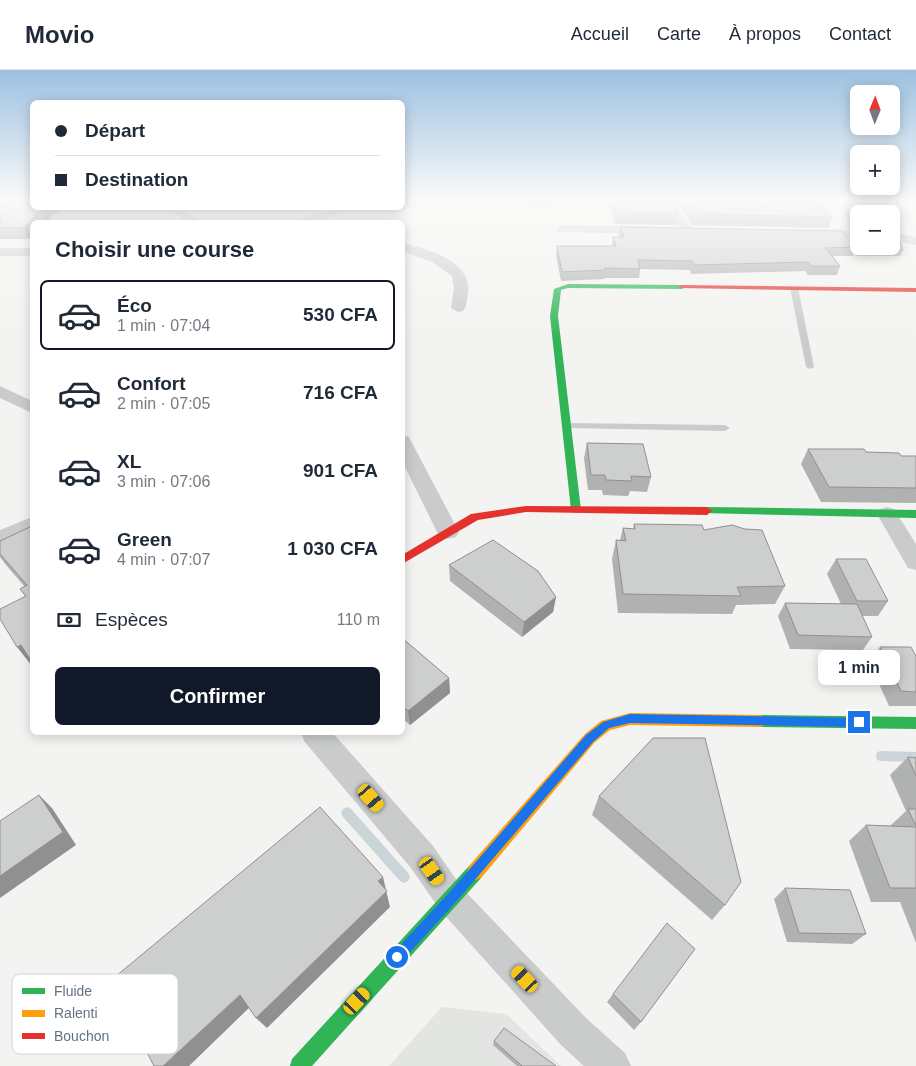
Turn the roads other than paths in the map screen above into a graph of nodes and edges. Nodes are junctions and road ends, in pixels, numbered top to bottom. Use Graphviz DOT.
graph roads {
  1 [pos="405,248"];
  2 [pos="0,252"];
  3 [pos="30,252"];
  4 [pos="794,288"];
  5 [pos="916,290"];
  6 [pos="458,308"];
  7 [pos="810,367"];
  8 [pos="0,391"];
  9 [pos="30,407"];
  10 [pos="567,426"];
  11 [pos="725,428"];
  12 [pos="405,447"];
  13 [pos="576,510"];
  14 [pos="886,514"];
  15 [pos="916,514"];
  16 [pos="30,525"];
  17 [pos="448,532"];
  18 [pos="0,539"];
  19 [pos="405,558"];
  20 [pos="916,562"];
  21 [pos="916,723"];
  22 [pos="317,735"];
  23 [pos="451,899"];
  24 [pos="299,1066"];
  25 [pos="612,1066"];
  1 -- 6 [label="street"];
  2 -- 3 [label="street"];
  4 -- 5 [label="street"];
  4 -- 7 [label="lane"];
  4 -- 10 [label="street"];
  8 -- 9 [label="street"];
  10 -- 11 [label="lane"];
  10 -- 13 [label="street"];
  12 -- 17 [label="street"];
  13 -- 14 [label="street"];
  13 -- 17 [label="street"];
  14 -- 15 [label="street"];
  14 -- 20 [label="street"];
  16 -- 18 [label="street"];
  17 -- 19 [label="street"];
  21 -- 23 [label="street"];
  22 -- 23 [label="street"];
  23 -- 24 [label="street"];
  23 -- 25 [label="street"];
}
